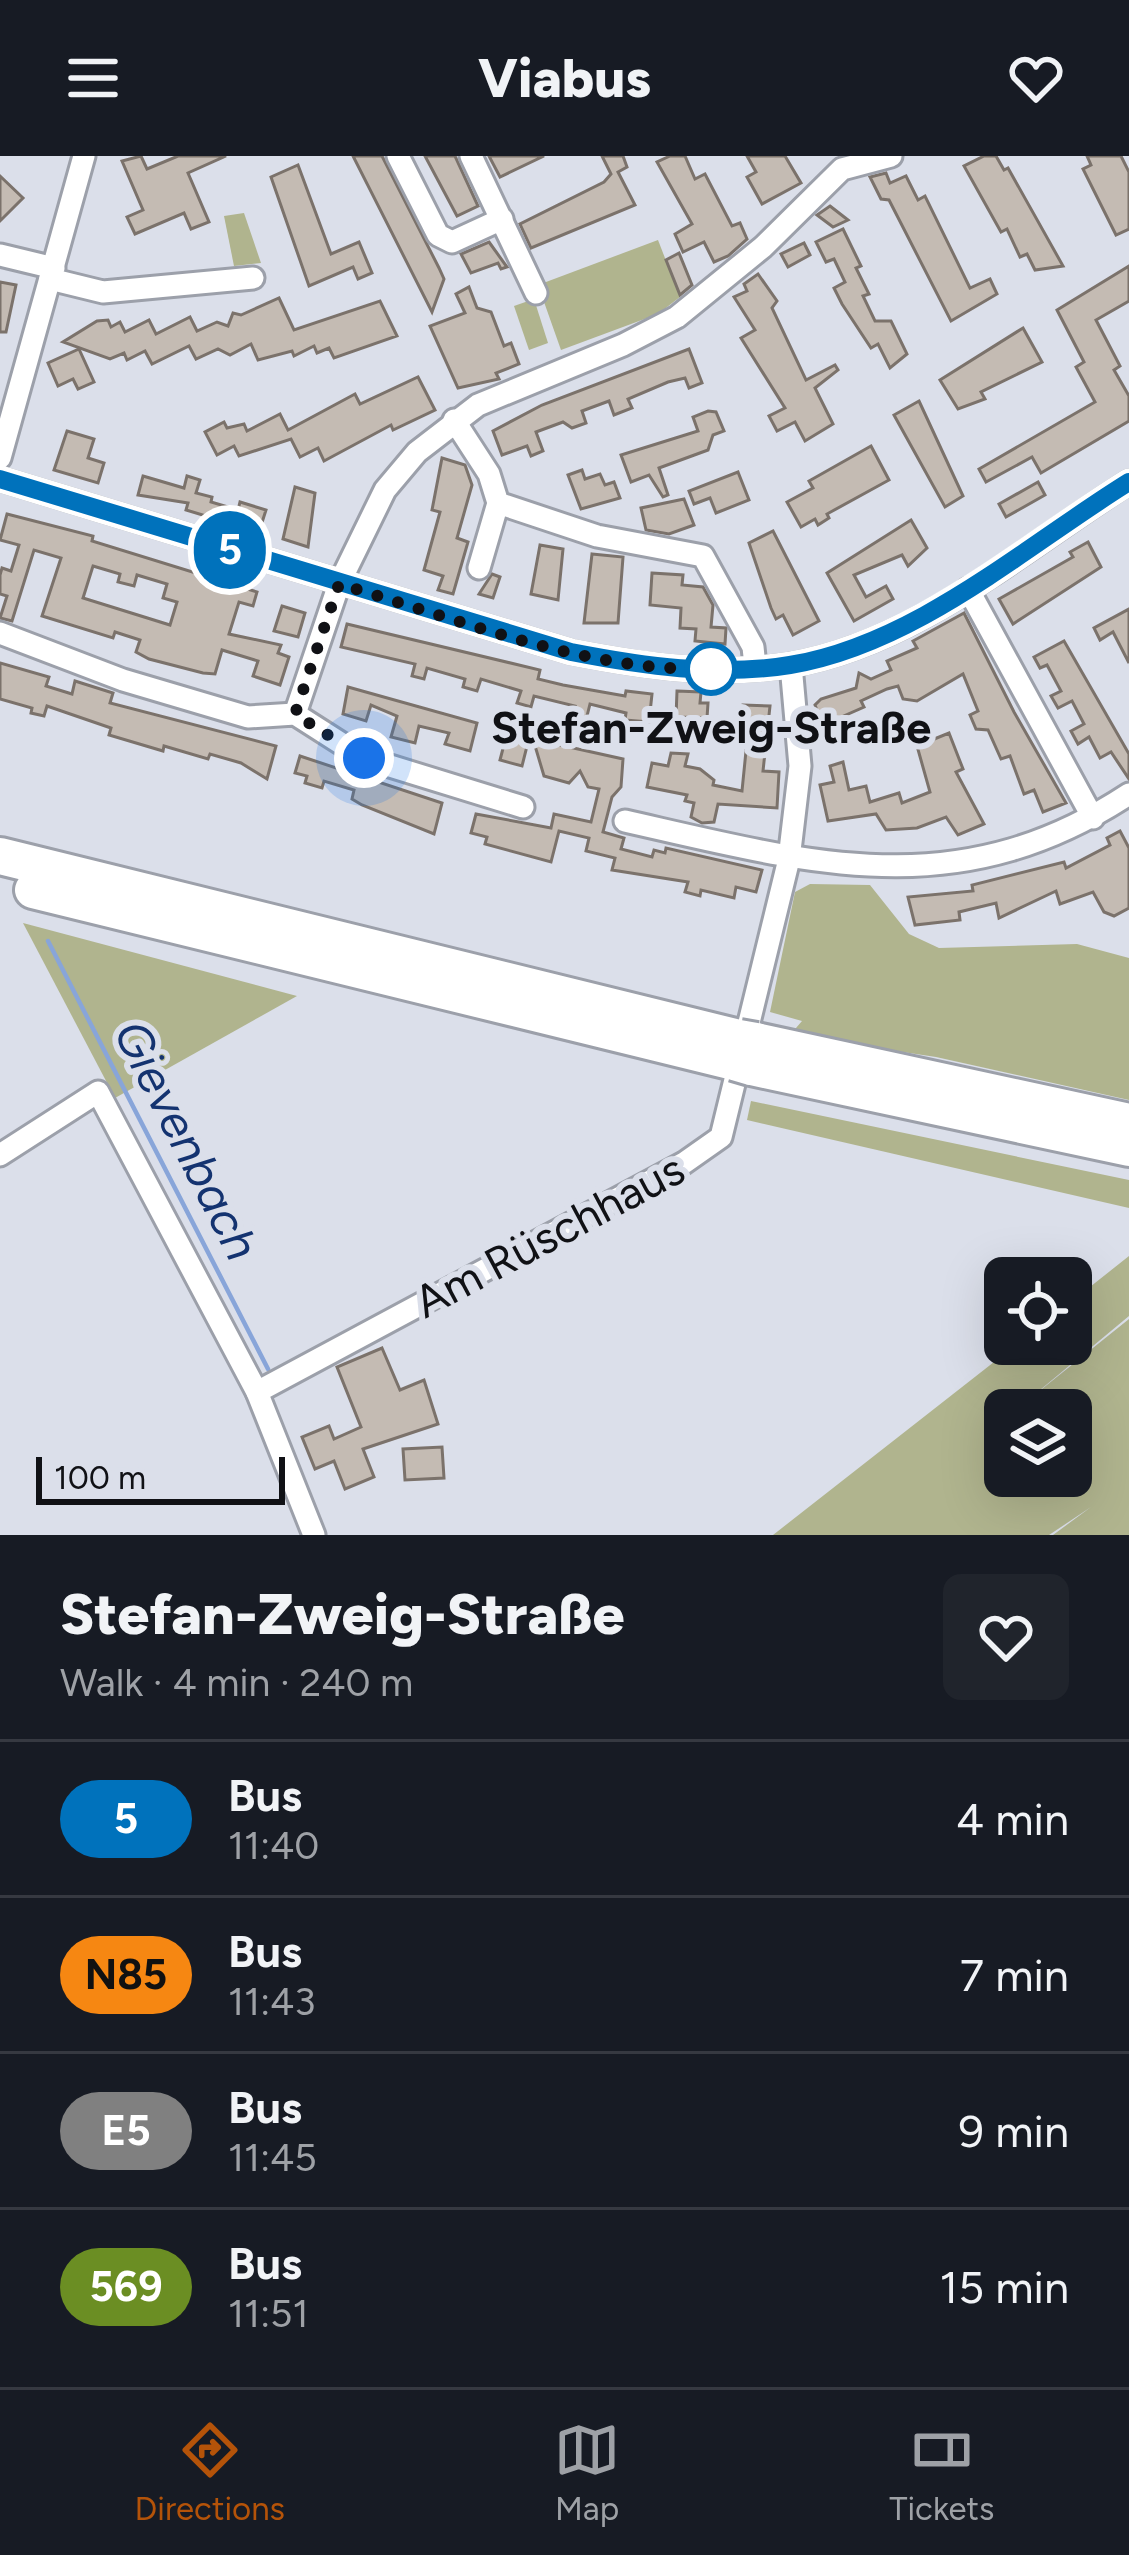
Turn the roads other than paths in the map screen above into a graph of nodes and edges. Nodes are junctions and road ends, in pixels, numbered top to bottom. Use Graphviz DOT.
graph roads {
  1 [pos="84,156"];
  2 [pos="398,156"];
  3 [pos="471,156"];
  4 [pos="891,156"];
  5 [pos="837,163"];
  6 [pos="502,219"];
  7 [pos="0,255"];
  8 [pos="52,274"];
  9 [pos="253,278"];
  10 [pos="536,293"];
  11 [pos="454,420"];
  12 [pos="0,458"];
  13 [pos="0,479"];
  14 [pos="1129,482"];
  15 [pos="498,503"];
  16 [pos="479,568"];
  17 [pos="339,584"];
  18 [pos="968,589"];
  19 [pos="0,633"];
  20 [pos="791,665"];
  21 [pos="755,666"];
  22 [pos="295,714"];
  23 [pos="1129,794"];
  24 [pos="523,807"];
  25 [pos="1093,818"];
  26 [pos="625,821"];
  27 [pos="0,856"];
  28 [pos="789,859"];
  29 [pos="0,882"];
  30 [pos="745,1052"];
  31 [pos="1129,1122"];
  32 [pos="1129,1148"];
  33 [pos="0,1155"];
  34 [pos="257,1392"];
  35 [pos="314,1535"];
  1 -- 8 [label="street"];
  2 -- 6 [label="street"];
  3 -- 6 [label="street"];
  4 -- 5 [label="street"];
  5 -- 11 [label="street"];
  6 -- 10 [label="street"];
  7 -- 8 [label="street"];
  8 -- 9 [label="street"];
  8 -- 12 [label="street"];
  11 -- 15 [label="street"];
  11 -- 17 [label="street"];
  13 -- 17 [label="street"];
  14 -- 18 [label="street"];
  15 -- 16 [label="street"];
  15 -- 21 [label="street"];
  17 -- 21 [label="street"];
  17 -- 22 [label="street"];
  18 -- 20 [label="street"];
  18 -- 25 [label="street"];
  19 -- 22 [label="street"];
  20 -- 21 [label="street"];
  20 -- 28 [label="street, Am Rüschhaus"];
  22 -- 24 [label="street"];
  23 -- 25 [label="street"];
  25 -- 28 [label="street"];
  26 -- 28 [label="street"];
  27 -- 30 [label="highway"];
  28 -- 34 [label="street, Am Rüschhaus"];
  29 -- 30 [label="highway"];
  30 -- 31 [label="highway"];
  30 -- 32 [label="highway"];
  33 -- 34 [label="street"];
  34 -- 35 [label="street"];
}
